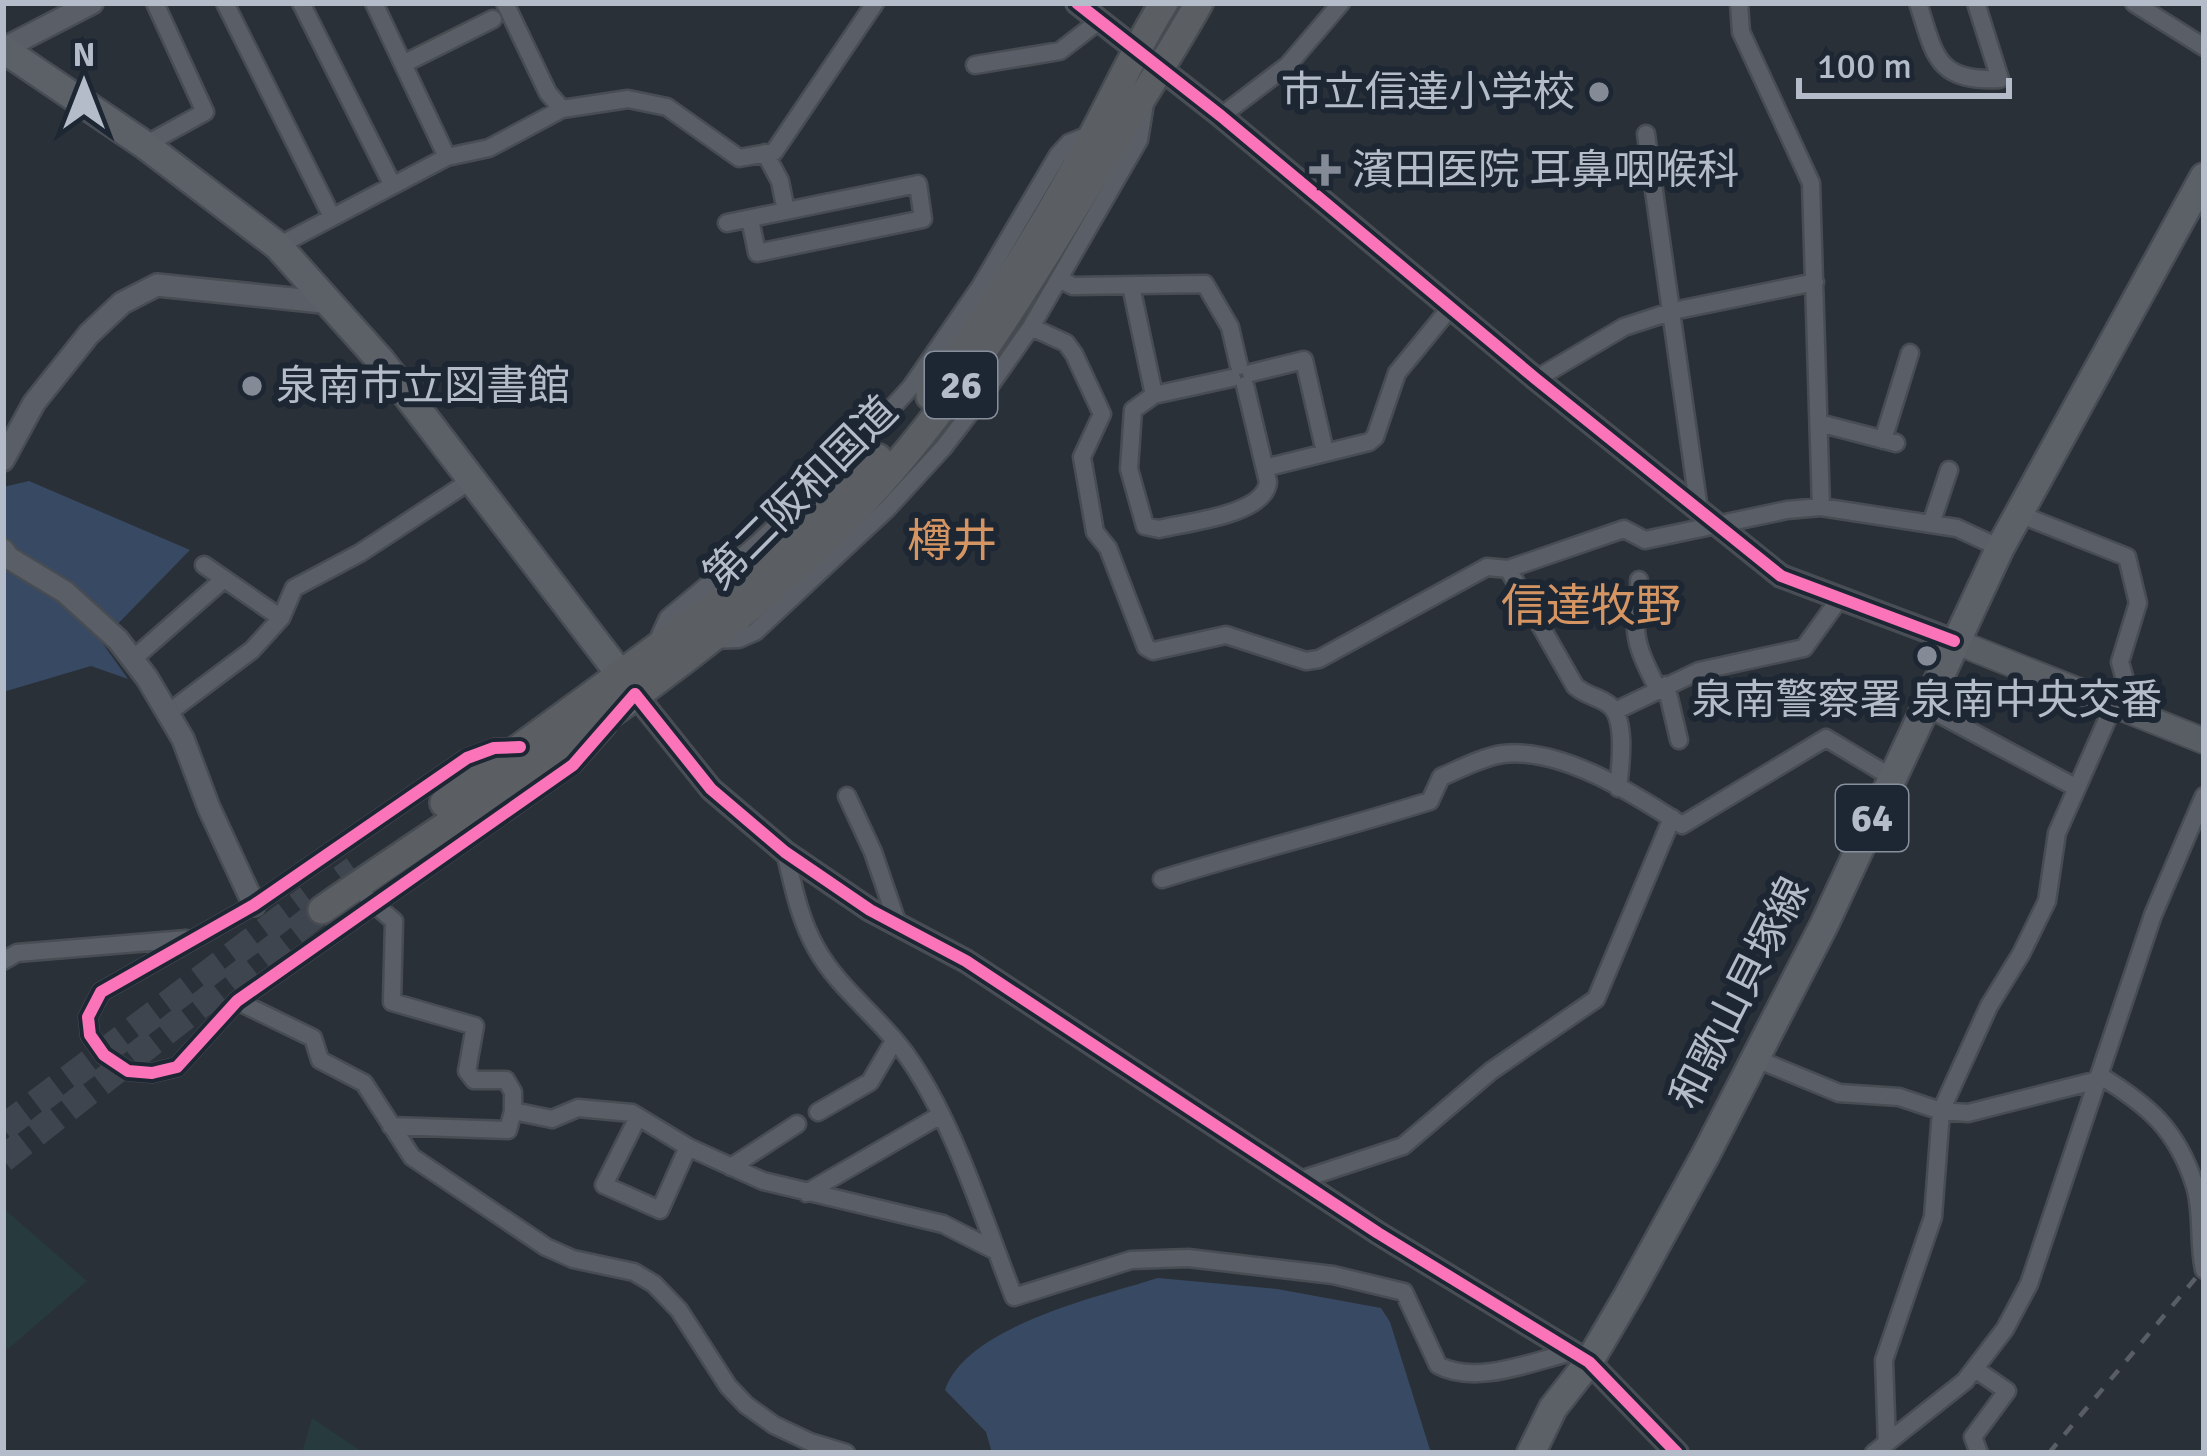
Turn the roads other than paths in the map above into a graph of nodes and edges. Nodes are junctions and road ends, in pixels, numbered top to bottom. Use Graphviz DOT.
graph roads {
  1 [pos="92,3"];
  2 [pos="155,3"];
  3 [pos="225,3"];
  4 [pos="301,3"];
  5 [pos="374,3"];
  6 [pos="505,3"];
  7 [pos="875,3"];
  8 [pos="1077,3"];
  9 [pos="1199,3"];
  10 [pos="1341,3"];
  11 [pos="1738,3"];
  12 [pos="1918,3"];
  13 [pos="1976,3"];
  14 [pos="2134,3"];
  15 [pos="1162,5"];
  16 [pos="493,19"];
  17 [pos="1099,22"];
  18 [pos="2204,47"];
  19 [pos="3,49"];
  20 [pos="1134,51"];
  21 [pos="403,64"];
  22 [pos="975,65"];
  23 [pos="1154,80"];
  24 [pos="562,109"];
  25 [pos="1221,116"];
  26 [pos="1646,134"];
  27 [pos="145,145"];
  28 [pos="765,153"];
  29 [pos="447,157"];
  30 [pos="2204,177"];
  31 [pos="392,184"];
  32 [pos="859,196"];
  33 [pos="786,212"];
  34 [pos="332,217"];
  35 [pos="750,219"];
  36 [pos="728,223"];
  37 [pos="866,231"];
  38 [pos="278,246"];
  39 [pos="1059,279"];
  40 [pos="1815,282"];
  41 [pos="1130,286"];
  42 [pos="332,303"];
  43 [pos="1450,308"];
  44 [pos="1672,311"];
  45 [pos="1031,327"];
  46 [pos="1910,352"];
  47 [pos="1242,375"];
  48 [pos="1536,380"];
  49 [pos="1154,395"];
  50 [pos="1819,423"];
  51 [pos="1325,452"];
  52 [pos="3,460"];
  53 [pos="1265,469"];
  54 [pos="1949,470"];
  55 [pos="472,479"];
  56 [pos="1821,507"];
  57 [pos="1699,510"];
  58 [pos="2019,514"];
  59 [pos="1931,524"];
  60 [pos="1717,525"];
  61 [pos="2000,548"];
  62 [pos="3,550"];
  63 [pos="204,565"];
  64 [pos="1508,569"];
  65 [pos="224,579"];
  66 [pos="1639,580"];
  67 [pos="1840,598"];
  68 [pos="281,618"];
  69 [pos="708,640"];
  70 [pos="1954,640"];
  71 [pos="133,659"];
  72 [pos="628,685"];
  73 [pos="1662,687"];
  74 [pos="2117,705"];
  75 [pos="1924,706"];
  76 [pos="1615,711"];
  77 [pos="167,713"];
  78 [pos="1679,740"];
  79 [pos="2204,741"];
  80 [pos="520,747"];
  81 [pos="1891,777"];
  82 [pos="1618,788"];
  83 [pos="2077,788"];
  84 [pos="847,796"];
  85 [pos="2204,796"];
  86 [pos="1672,818"];
  87 [pos="785,852"];
  88 [pos="1162,879"];
  89 [pos="369,899"];
  90 [pos="254,905"];
  91 [pos="898,925"];
  92 [pos="193,938"];
  93 [pos="3,961"];
  94 [pos="237,1001"];
  95 [pos="894,1041"];
  96 [pos="1754,1058"];
  97 [pos="2098,1077"];
  98 [pos="513,1111"];
  99 [pos="1941,1111"];
  100 [pos="818,1112"];
  101 [pos="939,1116"];
  102 [pos="638,1117"];
  103 [pos="797,1124"];
  104 [pos="391,1126"];
  105 [pos="688,1147"];
  106 [pos="731,1167"];
  107 [pos="1300,1180"];
  108 [pos="806,1193"];
  109 [pos="996,1251"];
  110 [pos="2204,1270"];
  111 [pos="1581,1357"];
  112 [pos="1975,1369"];
  113 [pos="1880,1448"];
  114 [pos="847,1453"];
  115 [pos="1531,1453"];
  116 [pos="1677,1453"];
  117 [pos="1979,1453"];
  1 -- 19 [label="street"];
  2 -- 27 [label="street"];
  3 -- 34 [label="street"];
  4 -- 31 [label="street"];
  5 -- 21 [label="street"];
  6 -- 24 [label="street"];
  7 -- 28 [label="street"];
  8 -- 17 [label="street"];
  9 -- 23 [label="highway, 第二阪和国道 / 26"];
  10 -- 25 [label="street"];
  11 -- 40 [label="street"];
  12 -- 13 [label="street"];
  14 -- 18 [label="street"];
  15 -- 20 [label="highway, 第二阪和国道 / 26"];
  16 -- 21 [label="street"];
  17 -- 20 [label="street"];
  17 -- 22 [label="street"];
  19 -- 27 [label="main road"];
  20 -- 23 [label="street"];
  20 -- 72 [label="highway, 第二阪和国道 / 26"];
  21 -- 29 [label="street"];
  23 -- 25 [label="street"];
  23 -- 39 [label="street"];
  23 -- 69 [label="highway, 第二阪和国道 / 26"];
  24 -- 28 [label="street"];
  24 -- 29 [label="street"];
  25 -- 43 [label="street"];
  26 -- 44 [label="street"];
  27 -- 38 [label="main road"];
  28 -- 33 [label="street"];
  29 -- 31 [label="street"];
  30 -- 58 [label="main road, 和歌山貝塚線 / 64"];
  31 -- 34 [label="street"];
  32 -- 33 [label="street"];
  32 -- 37 [label="street"];
  32 -- 37 [label="street"];
  33 -- 35 [label="street"];
  34 -- 38 [label="street"];
  35 -- 36 [label="street"];
  35 -- 37 [label="street"];
  38 -- 42 [label="main road"];
  39 -- 41 [label="street"];
  39 -- 45 [label="street"];
  40 -- 44 [label="street"];
  40 -- 50 [label="street"];
  41 -- 47 [label="street"];
  41 -- 49 [label="street"];
  42 -- 52 [label="street"];
  42 -- 55 [label="main road"];
  43 -- 48 [label="street"];
  43 -- 51 [label="street"];
  44 -- 48 [label="street"];
  44 -- 57 [label="street"];
  45 -- 64 [label="street"];
  45 -- 69 [label="street"];
  46 -- 50 [label="street"];
  47 -- 49 [label="street"];
  47 -- 51 [label="street"];
  47 -- 53 [label="street"];
  48 -- 57 [label="street"];
  49 -- 53 [label="street"];
  50 -- 56 [label="street"];
  51 -- 53 [label="street"];
  54 -- 59 [label="street"];
  55 -- 68 [label="street"];
  55 -- 72 [label="main road"];
  56 -- 59 [label="street"];
  56 -- 60 [label="street"];
  57 -- 60 [label="street"];
  58 -- 61 [label="main road, 和歌山貝塚線 / 64"];
  58 -- 74 [label="street"];
  59 -- 61 [label="street"];
  60 -- 64 [label="street"];
  60 -- 67 [label="street"];
  61 -- 70 [label="main road, 和歌山貝塚線 / 64"];
  62 -- 71 [label="street"];
  63 -- 65 [label="street"];
  64 -- 76 [label="street"];
  65 -- 68 [label="street"];
  65 -- 71 [label="street"];
  66 -- 73 [label="street"];
  67 -- 70 [label="street"];
  67 -- 73 [label="street"];
  68 -- 77 [label="street"];
  69 -- 72 [label="highway, 第二阪和国道 / 26"];
  70 -- 74 [label="main road"];
  70 -- 75 [label="main road, 和歌山貝塚線 / 64"];
  71 -- 77 [label="street"];
  72 -- 80 [label="highway, 第二阪和国道 / 26"];
  72 -- 80 [label="highway, 第二阪和国道 / 26"];
  72 -- 87 [label="street"];
  72 -- 89 [label="street"];
  73 -- 76 [label="street"];
  73 -- 78 [label="street"];
  74 -- 79 [label="main road"];
  74 -- 83 [label="street"];
  75 -- 81 [label="main road, 和歌山貝塚線 / 64"];
  75 -- 83 [label="street"];
  76 -- 82 [label="street"];
  77 -- 90 [label="street"];
  80 -- 90 [label="street"];
  81 -- 86 [label="street"];
  81 -- 96 [label="main road, 和歌山貝塚線 / 64"];
  82 -- 86 [label="street"];
  82 -- 88 [label="street"];
  83 -- 99 [label="street"];
  84 -- 91 [label="street"];
  85 -- 97 [label="street"];
  86 -- 107 [label="street"];
  87 -- 91 [label="street"];
  87 -- 95 [label="street"];
  89 -- 94 [label="street"];
  89 -- 98 [label="street"];
  90 -- 92 [label="street"];
  91 -- 107 [label="street"];
  92 -- 93 [label="street"];
  92 -- 94 [label="street"];
  94 -- 104 [label="street"];
  95 -- 100 [label="street"];
  95 -- 101 [label="street"];
  96 -- 99 [label="street"];
  96 -- 111 [label="main road, 和歌山貝塚線 / 64"];
  97 -- 99 [label="street"];
  97 -- 110 [label="street"];
  97 -- 112 [label="street"];
  98 -- 102 [label="street"];
  98 -- 104 [label="street"];
  99 -- 113 [label="street"];
  101 -- 108 [label="street"];
  101 -- 109 [label="street"];
  102 -- 105 [label="street"];
  102 -- 105 [label="street"];
  103 -- 106 [label="street"];
  104 -- 114 [label="street"];
  105 -- 106 [label="street"];
  106 -- 108 [label="street"];
  107 -- 111 [label="street"];
  108 -- 109 [label="street"];
  109 -- 111 [label="street"];
  111 -- 115 [label="main road, 和歌山貝塚線 / 64"];
  111 -- 116 [label="street"];
  112 -- 113 [label="street"];
  112 -- 117 [label="street"];
}
